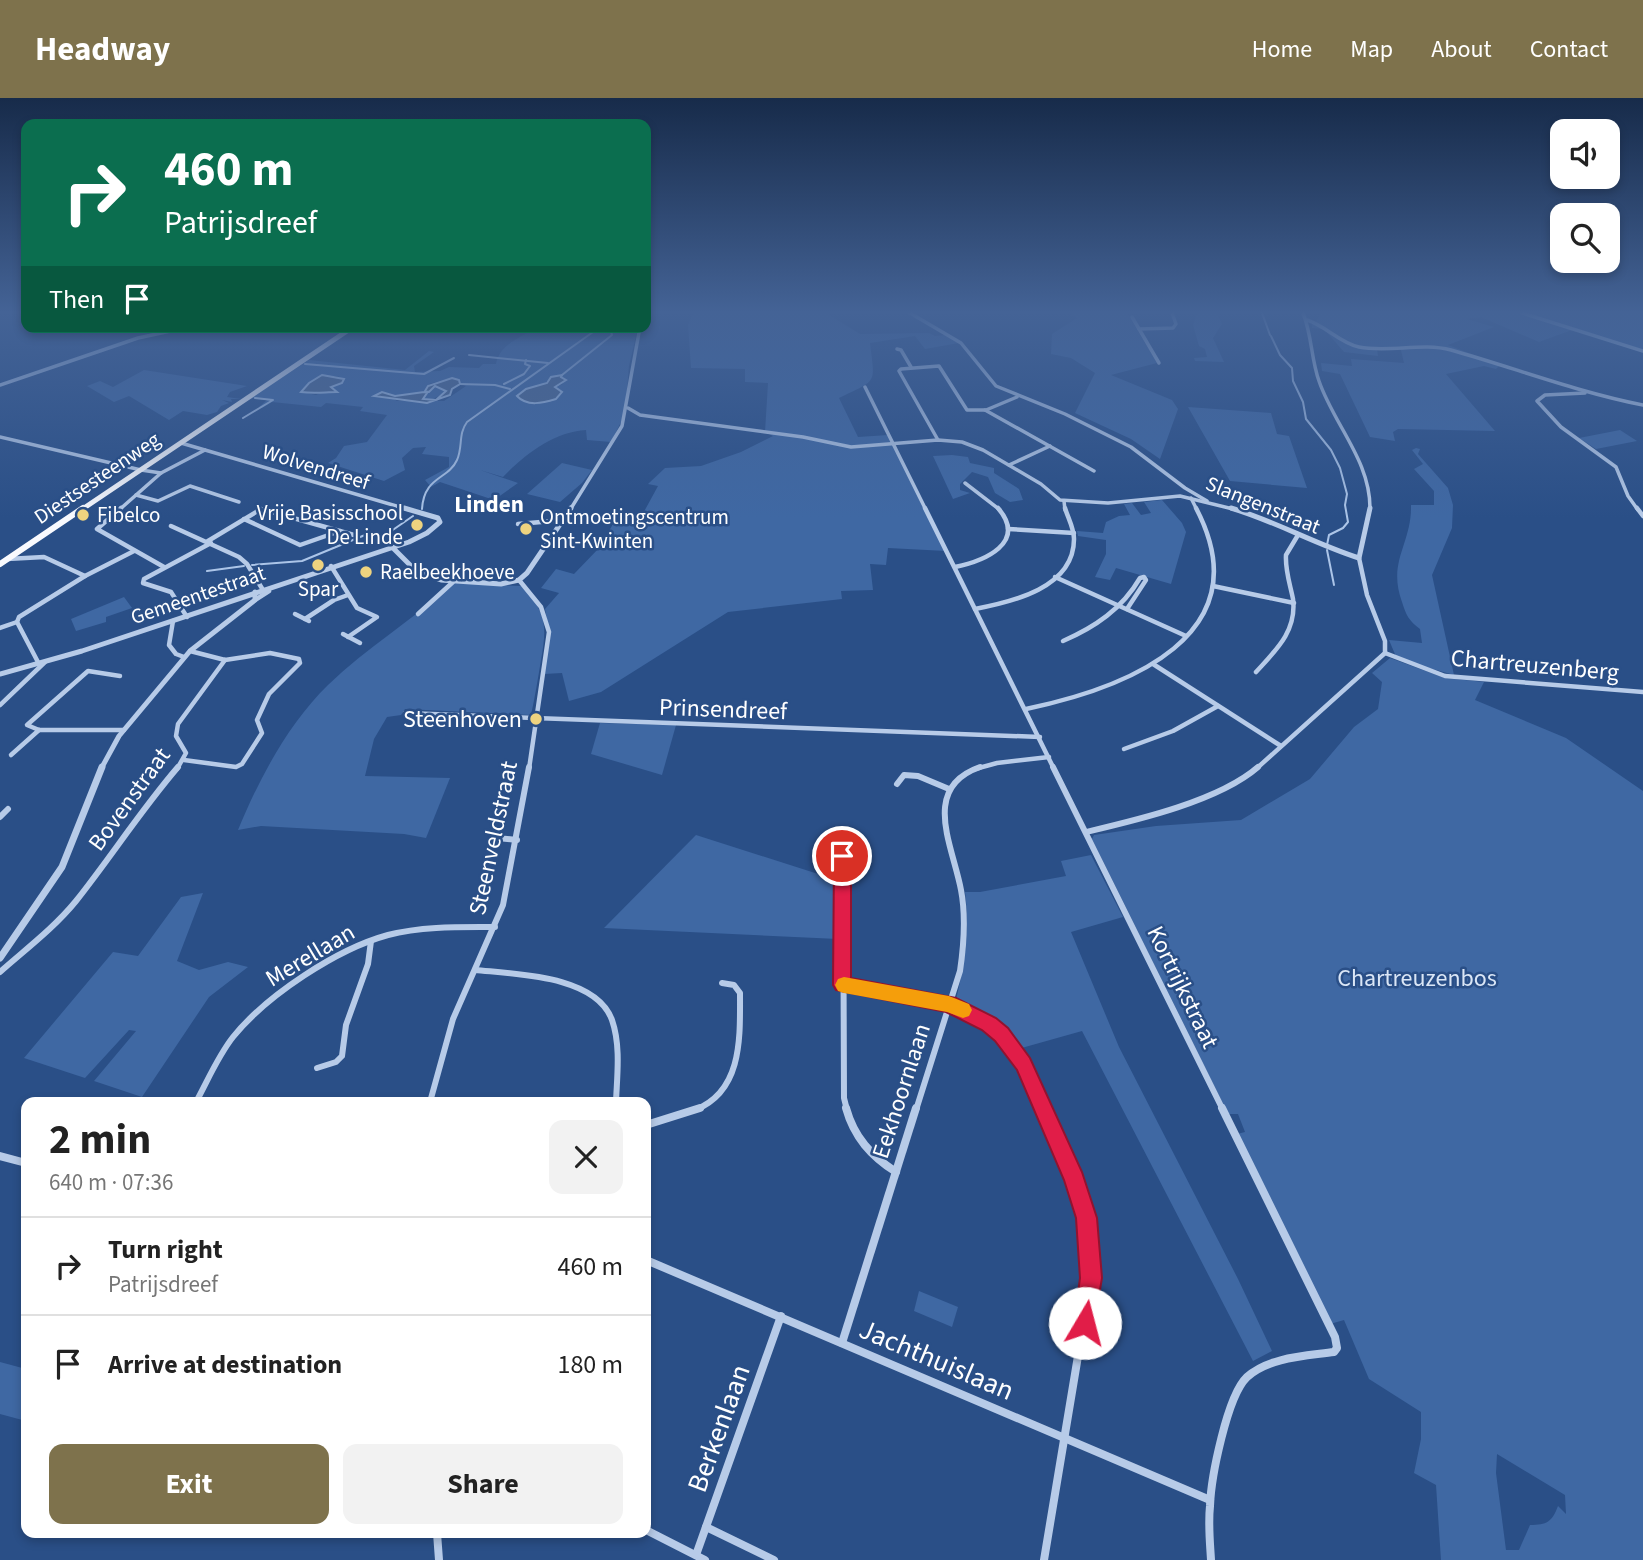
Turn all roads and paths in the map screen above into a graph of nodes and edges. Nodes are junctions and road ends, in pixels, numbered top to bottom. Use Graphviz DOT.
graph roads {
  1 [pos="273,381"];
  2 [pos="631,381"];
  3 [pos="905,381"];
  4 [pos="949,381"];
  5 [pos="991,381"];
  6 [pos="1320,381"];
  7 [pos="1552,381"];
  8 [pos="865,387"];
  9 [pos="1591,394"];
  10 [pos="1017,397"];
  11 [pos="1643,405"];
  12 [pos="985,411"];
  13 [pos="630,413"];
  14 [pos="0,437"];
  15 [pos="938,440"];
  16 [pos="181,443"];
  17 [pos="895,445"];
  18 [pos="1050,446"];
  19 [pos="205,450"];
  20 [pos="1009,465"];
  21 [pos="141,470"];
  22 [pos="1094,471"];
  23 [pos="161,473"];
  24 [pos="965,483"];
  25 [pos="1185,488"];
  26 [pos="136,495"];
  27 [pos="1189,498"];
  28 [pos="1063,501"];
  29 [pos="1207,501"];
  30 [pos="239,502"];
  31 [pos="1643,516"];
  32 [pos="244,520"];
  33 [pos="564,520"];
  34 [pos="442,522"];
  35 [pos="518,524"];
  36 [pos="171,526"];
  37 [pos="98,527"];
  38 [pos="1008,529"];
  39 [pos="340,531"];
  40 [pos="1074,533"];
  41 [pos="354,535"];
  42 [pos="1298,535"];
  43 [pos="209,542"];
  44 [pos="392,547"];
  45 [pos="134,551"];
  46 [pos="1359,558"];
  47 [pos="7,559"];
  48 [pos="0,564"];
  49 [pos="331,566"];
  50 [pos="164,567"];
  51 [pos="955,567"];
  52 [pos="85,576"];
  53 [pos="1055,578"];
  54 [pos="519,580"];
  55 [pos="453,582"];
  56 [pos="1213,586"];
  57 [pos="266,591"];
  58 [pos="256,592"];
  59 [pos="348,595"];
  60 [pos="255,600"];
  61 [pos="1294,603"];
  62 [pos="1119,606"];
  63 [pos="975,609"];
  64 [pos="1127,609"];
  65 [pos="295,614"];
  66 [pos="418,614"];
  67 [pos="187,617"];
  68 [pos="173,621"];
  69 [pos="17,622"];
  70 [pos="0,628"];
  71 [pos="1186,636"];
  72 [pos="1063,641"];
  73 [pos="360,642"];
  74 [pos="190,651"];
  75 [pos="1384,653"];
  76 [pos="184,657"];
  77 [pos="225,660"];
  78 [pos="42,663"];
  79 [pos="1153,664"];
  80 [pos="1256,672"];
  81 [pos="0,674"];
  82 [pos="120,676"];
  83 [pos="1643,692"];
  84 [pos="0,705"];
  85 [pos="1218,706"];
  86 [pos="1026,709"];
  87 [pos="404,713"];
  88 [pos="536,719"];
  89 [pos="39,730"];
  90 [pos="124,730"];
  91 [pos="1040,737"];
  92 [pos="1281,746"];
  93 [pos="1124,749"];
  94 [pos="11,755"];
  95 [pos="1049,757"];
  96 [pos="184,760"];
  97 [pos="897,784"];
  98 [pos="949,789"];
  99 [pos="8,809"];
  100 [pos="0,817"];
  101 [pos="843,832"];
  102 [pos="1086,832"];
  103 [pos="497,838"];
  104 [pos="517,840"];
  105 [pos="495,927"];
  106 [pos="371,941"];
  107 [pos="0,958"];
  108 [pos="475,970"];
  109 [pos="0,972"];
  110 [pos="723,984"];
  111 [pos="842,985"];
  112 [pos="949,1004"];
  113 [pos="317,1068"];
  114 [pos="199,1097"];
  115 [pos="431,1097"];
  116 [pos="616,1097"];
  117 [pos="651,1123"];
  118 [pos="0,1156"];
  119 [pos="21,1162"];
  120 [pos="896,1172"];
  121 [pos="651,1262"];
  122 [pos="781,1316"];
  123 [pos="842,1343"];
  124 [pos="1066,1438"];
  125 [pos="1210,1500"];
  126 [pos="706,1527"];
  127 [pos="651,1532"];
  128 [pos="437,1538"];
  129 [pos="696,1555"];
  130 [pos="439,1560"];
  131 [pos="705,1560"];
  132 [pos="774,1560"];
  133 [pos="1044,1560"];
  134 [pos="1211,1560"];
  1 -- 16 [label="main road, Diestsesteenweg"];
  2 -- 13 [label="street"];
  3 -- 15 [label="street"];
  4 -- 12 [label="street"];
  5 -- 10 [label="street, Slangenstraat"];
  6 -- 46 [label="street"];
  7 -- 9 [label="street"];
  8 -- 17 [label="street, Kortrijkstraat"];
  9 -- 11 [label="street"];
  9 -- 31 [label="street"];
  10 -- 12 [label="street"];
  10 -- 25 [label="street, Slangenstraat"];
  12 -- 18 [label="street"];
  13 -- 17 [label="street"];
  13 -- 33 [label="street"];
  14 -- 21 [label="street"];
  15 -- 17 [label="street"];
  15 -- 20 [label="street"];
  16 -- 19 [label="street, Wolvendreef"];
  16 -- 21 [label="main road, Diestsesteenweg"];
  17 -- 51 [label="street, Kortrijkstraat"];
  18 -- 20 [label="street"];
  18 -- 22 [label="street"];
  19 -- 23 [label="street"];
  19 -- 34 [label="street, Wolvendreef"];
  20 -- 28 [label="street"];
  21 -- 23 [label="street"];
  21 -- 47 [label="main road, Diestsesteenweg"];
  23 -- 26 [label="street"];
  24 -- 38 [label="street"];
  25 -- 27 [label="street"];
  25 -- 29 [label="street, Slangenstraat"];
  26 -- 30 [label="street"];
  26 -- 37 [label="street"];
  27 -- 28 [label="street"];
  27 -- 29 [label="street"];
  27 -- 56 [label="street"];
  28 -- 40 [label="street"];
  29 -- 42 [label="street, Slangenstraat"];
  32 -- 39 [label="street"];
  32 -- 39 [label="street"];
  32 -- 43 [label="street"];
  33 -- 35 [label="street"];
  33 -- 54 [label="street"];
  34 -- 44 [label="street, Gemeentestraat"];
  36 -- 43 [label="street"];
  37 -- 45 [label="street"];
  38 -- 40 [label="street"];
  38 -- 51 [label="street"];
  39 -- 41 [label="street"];
  40 -- 53 [label="street"];
  42 -- 46 [label="street, Slangenstraat"];
  42 -- 61 [label="street"];
  43 -- 50 [label="street"];
  43 -- 57 [label="street"];
  44 -- 49 [label="street, Gemeentestraat"];
  44 -- 55 [label="street"];
  45 -- 50 [label="street"];
  45 -- 52 [label="street"];
  46 -- 75 [label="street"];
  47 -- 48 [label="main road, Diestsesteenweg"];
  47 -- 52 [label="street"];
  49 -- 57 [label="street, Gemeentestraat"];
  49 -- 59 [label="street"];
  50 -- 67 [label="street"];
  51 -- 63 [label="street, Kortrijkstraat"];
  52 -- 69 [label="street"];
  53 -- 62 [label="street"];
  53 -- 63 [label="street"];
  54 -- 55 [label="street"];
  54 -- 88 [label="street, Steenveldstraat"];
  55 -- 66 [label="street"];
  56 -- 61 [label="street"];
  56 -- 71 [label="street"];
  57 -- 58 [label="street, Gemeentestraat"];
  57 -- 60 [label="street"];
  58 -- 60 [label="street"];
  58 -- 67 [label="street, Gemeentestraat"];
  59 -- 65 [label="street"];
  59 -- 73 [label="street"];
  60 -- 74 [label="street"];
  61 -- 80 [label="street"];
  62 -- 64 [label="street"];
  62 -- 64 [label="street"];
  62 -- 72 [label="street"];
  63 -- 86 [label="street, Kortrijkstraat"];
  64 -- 71 [label="street"];
  67 -- 68 [label="street, Gemeentestraat"];
  68 -- 76 [label="street"];
  68 -- 78 [label="street, Gemeentestraat"];
  69 -- 70 [label="street"];
  69 -- 78 [label="street"];
  71 -- 79 [label="street"];
  74 -- 76 [label="street"];
  74 -- 77 [label="street"];
  75 -- 83 [label="street, Chartreuzenberg"];
  75 -- 92 [label="street"];
  76 -- 90 [label="street"];
  77 -- 96 [label="street, Bovenstraat"];
  77 -- 96 [label="street"];
  78 -- 81 [label="street, Gemeentestraat"];
  78 -- 84 [label="street"];
  79 -- 85 [label="street"];
  79 -- 86 [label="street"];
  82 -- 89 [label="street"];
  85 -- 92 [label="street"];
  85 -- 93 [label="street"];
  86 -- 91 [label="street, Kortrijkstraat"];
  87 -- 88 [label="street, Prinsendreef"];
  88 -- 91 [label="street, Prinsendreef"];
  88 -- 104 [label="street, Steenveldstraat"];
  89 -- 90 [label="street"];
  89 -- 94 [label="street"];
  90 -- 107 [label="street"];
  91 -- 95 [label="street, Kortrijkstraat"];
  92 -- 102 [label="street"];
  95 -- 98 [label="street"];
  95 -- 102 [label="street, Kortrijkstraat"];
  96 -- 109 [label="street, Bovenstraat"];
  97 -- 98 [label="street"];
  98 -- 112 [label="street, Eekhoornlaan"];
  99 -- 100 [label="street"];
  101 -- 111 [label="street"];
  102 -- 125 [label="street, Kortrijkstraat"];
  103 -- 104 [label="street"];
  104 -- 105 [label="street, Steenveldstraat"];
  105 -- 106 [label="street, Merellaan"];
  105 -- 108 [label="street, Steenveldstraat"];
  106 -- 113 [label="street"];
  106 -- 114 [label="street, Merellaan"];
  108 -- 115 [label="street, Steenveldstraat"];
  108 -- 116 [label="street"];
  110 -- 117 [label="street"];
  111 -- 112 [label="street"];
  111 -- 120 [label="street"];
  112 -- 120 [label="street, Eekhoornlaan"];
  112 -- 124 [label="street"];
  118 -- 119 [label="street"];
  120 -- 123 [label="street, Eekhoornlaan"];
  121 -- 122 [label="street, Jachthuislaan"];
  122 -- 123 [label="street, Jachthuislaan"];
  122 -- 126 [label="street, Berkenlaan"];
  123 -- 124 [label="street, Jachthuislaan"];
  124 -- 125 [label="street, Jachthuislaan"];
  124 -- 133 [label="street"];
  125 -- 134 [label="street, Kortrijkstraat"];
  126 -- 129 [label="street, Berkenlaan"];
  126 -- 132 [label="street"];
  127 -- 129 [label="street"];
  128 -- 130 [label="street"];
  129 -- 131 [label="street"];
}
